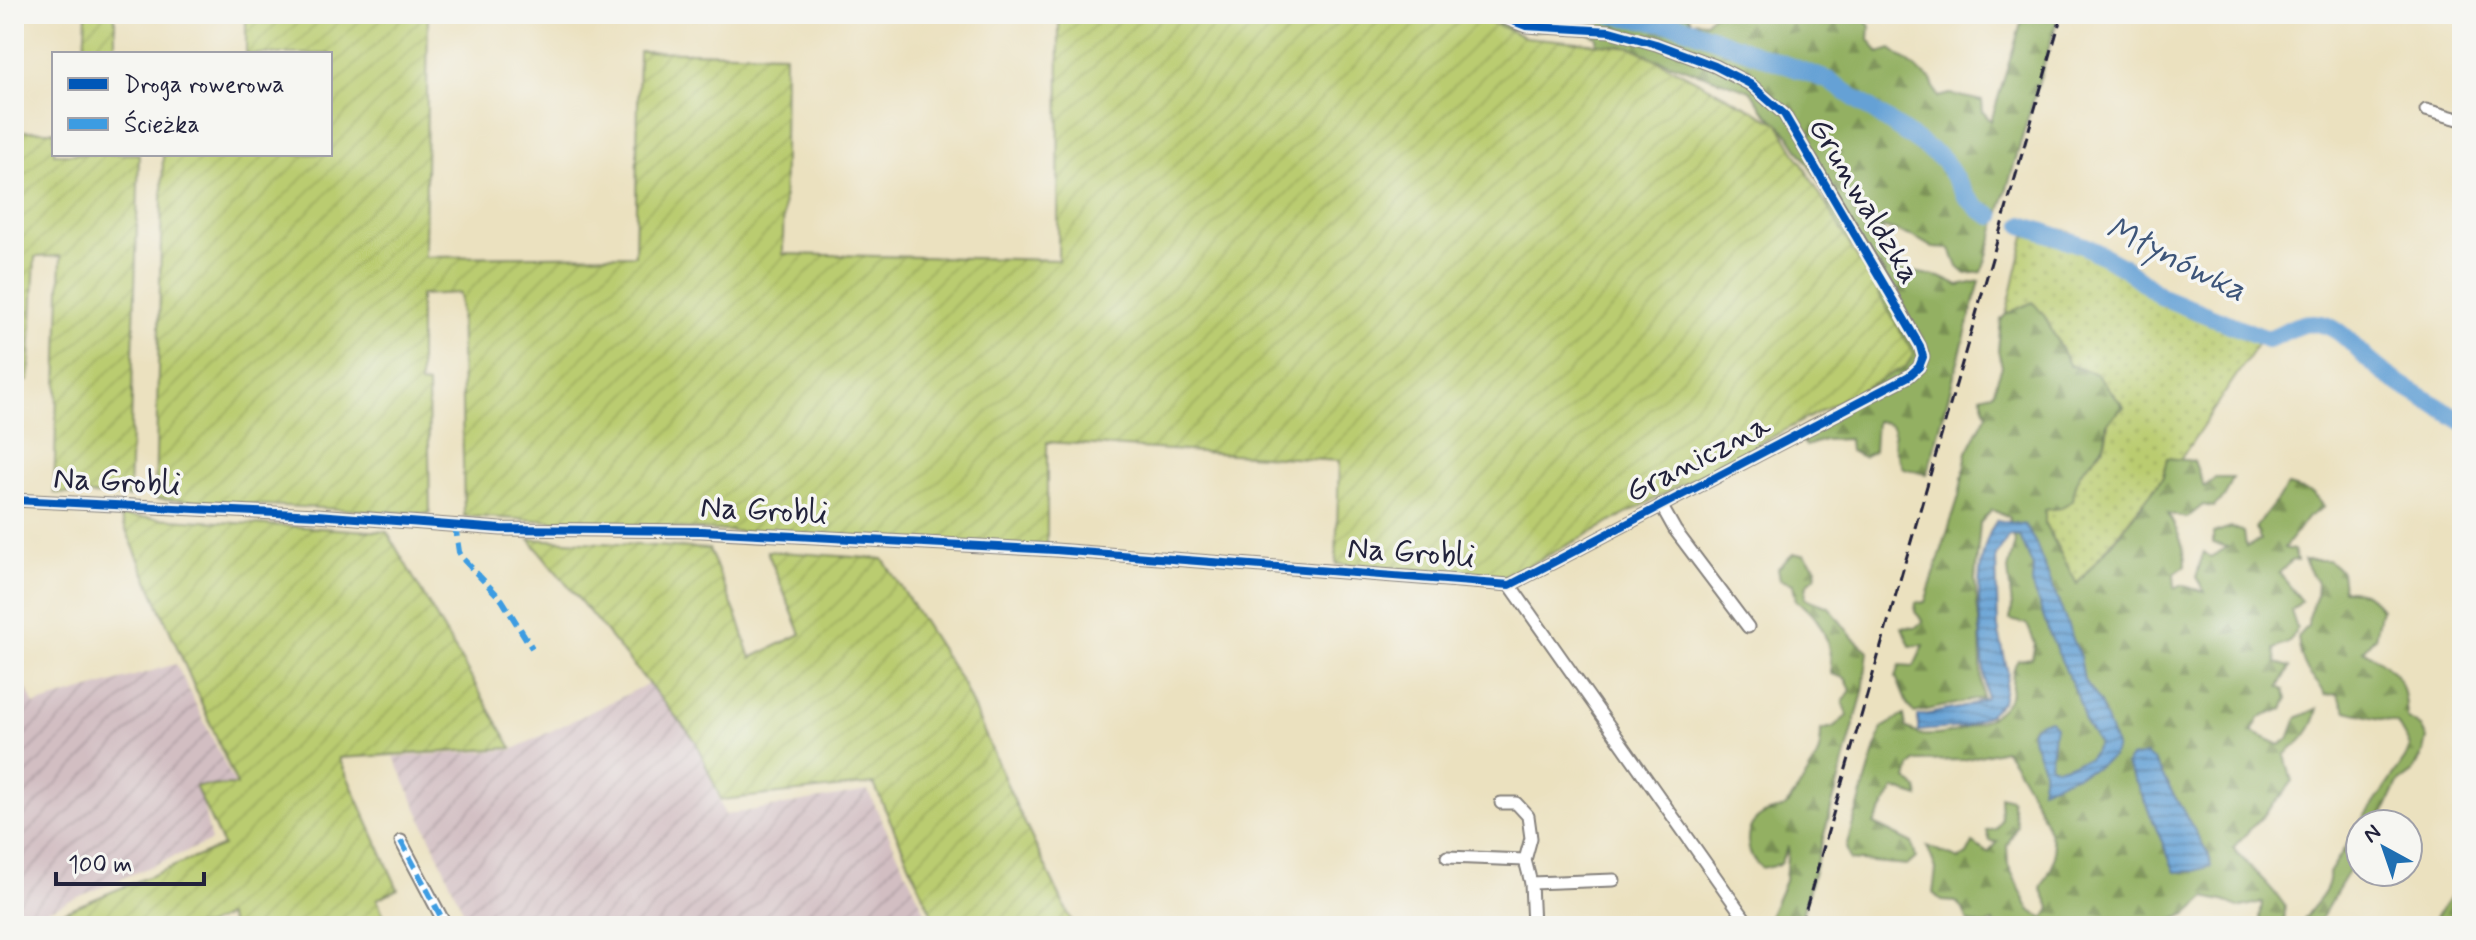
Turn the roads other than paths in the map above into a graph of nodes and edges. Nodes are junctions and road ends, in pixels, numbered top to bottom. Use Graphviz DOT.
graph roads {
  1 [pos="1495,14"];
  2 [pos="2426,110"];
  3 [pos="2462,120"];
  4 [pos="1909,376"];
  5 [pos="14,500"];
  6 [pos="1661,505"];
  7 [pos="1510,585"];
  8 [pos="1748,627"];
  9 [pos="1501,803"];
  10 [pos="401,841"];
  11 [pos="1447,857"];
  12 [pos="1525,860"];
  13 [pos="1614,880"];
  14 [pos="1531,883"];
  15 [pos="446,926"];
  16 [pos="1533,926"];
  17 [pos="1750,926"];
  1 -- 4 [label="street, Grunwaldzka"];
  2 -- 3 [label="street"];
  4 -- 6 [label="street, Graniczna"];
  5 -- 7 [label="street, Na Grobli"];
  6 -- 7 [label="street, Graniczna"];
  6 -- 8 [label="street"];
  7 -- 17 [label="street"];
  9 -- 12 [label="street"];
  10 -- 15 [label="street"];
  11 -- 12 [label="street"];
  12 -- 14 [label="street"];
  13 -- 14 [label="street"];
  14 -- 16 [label="street"];
}
